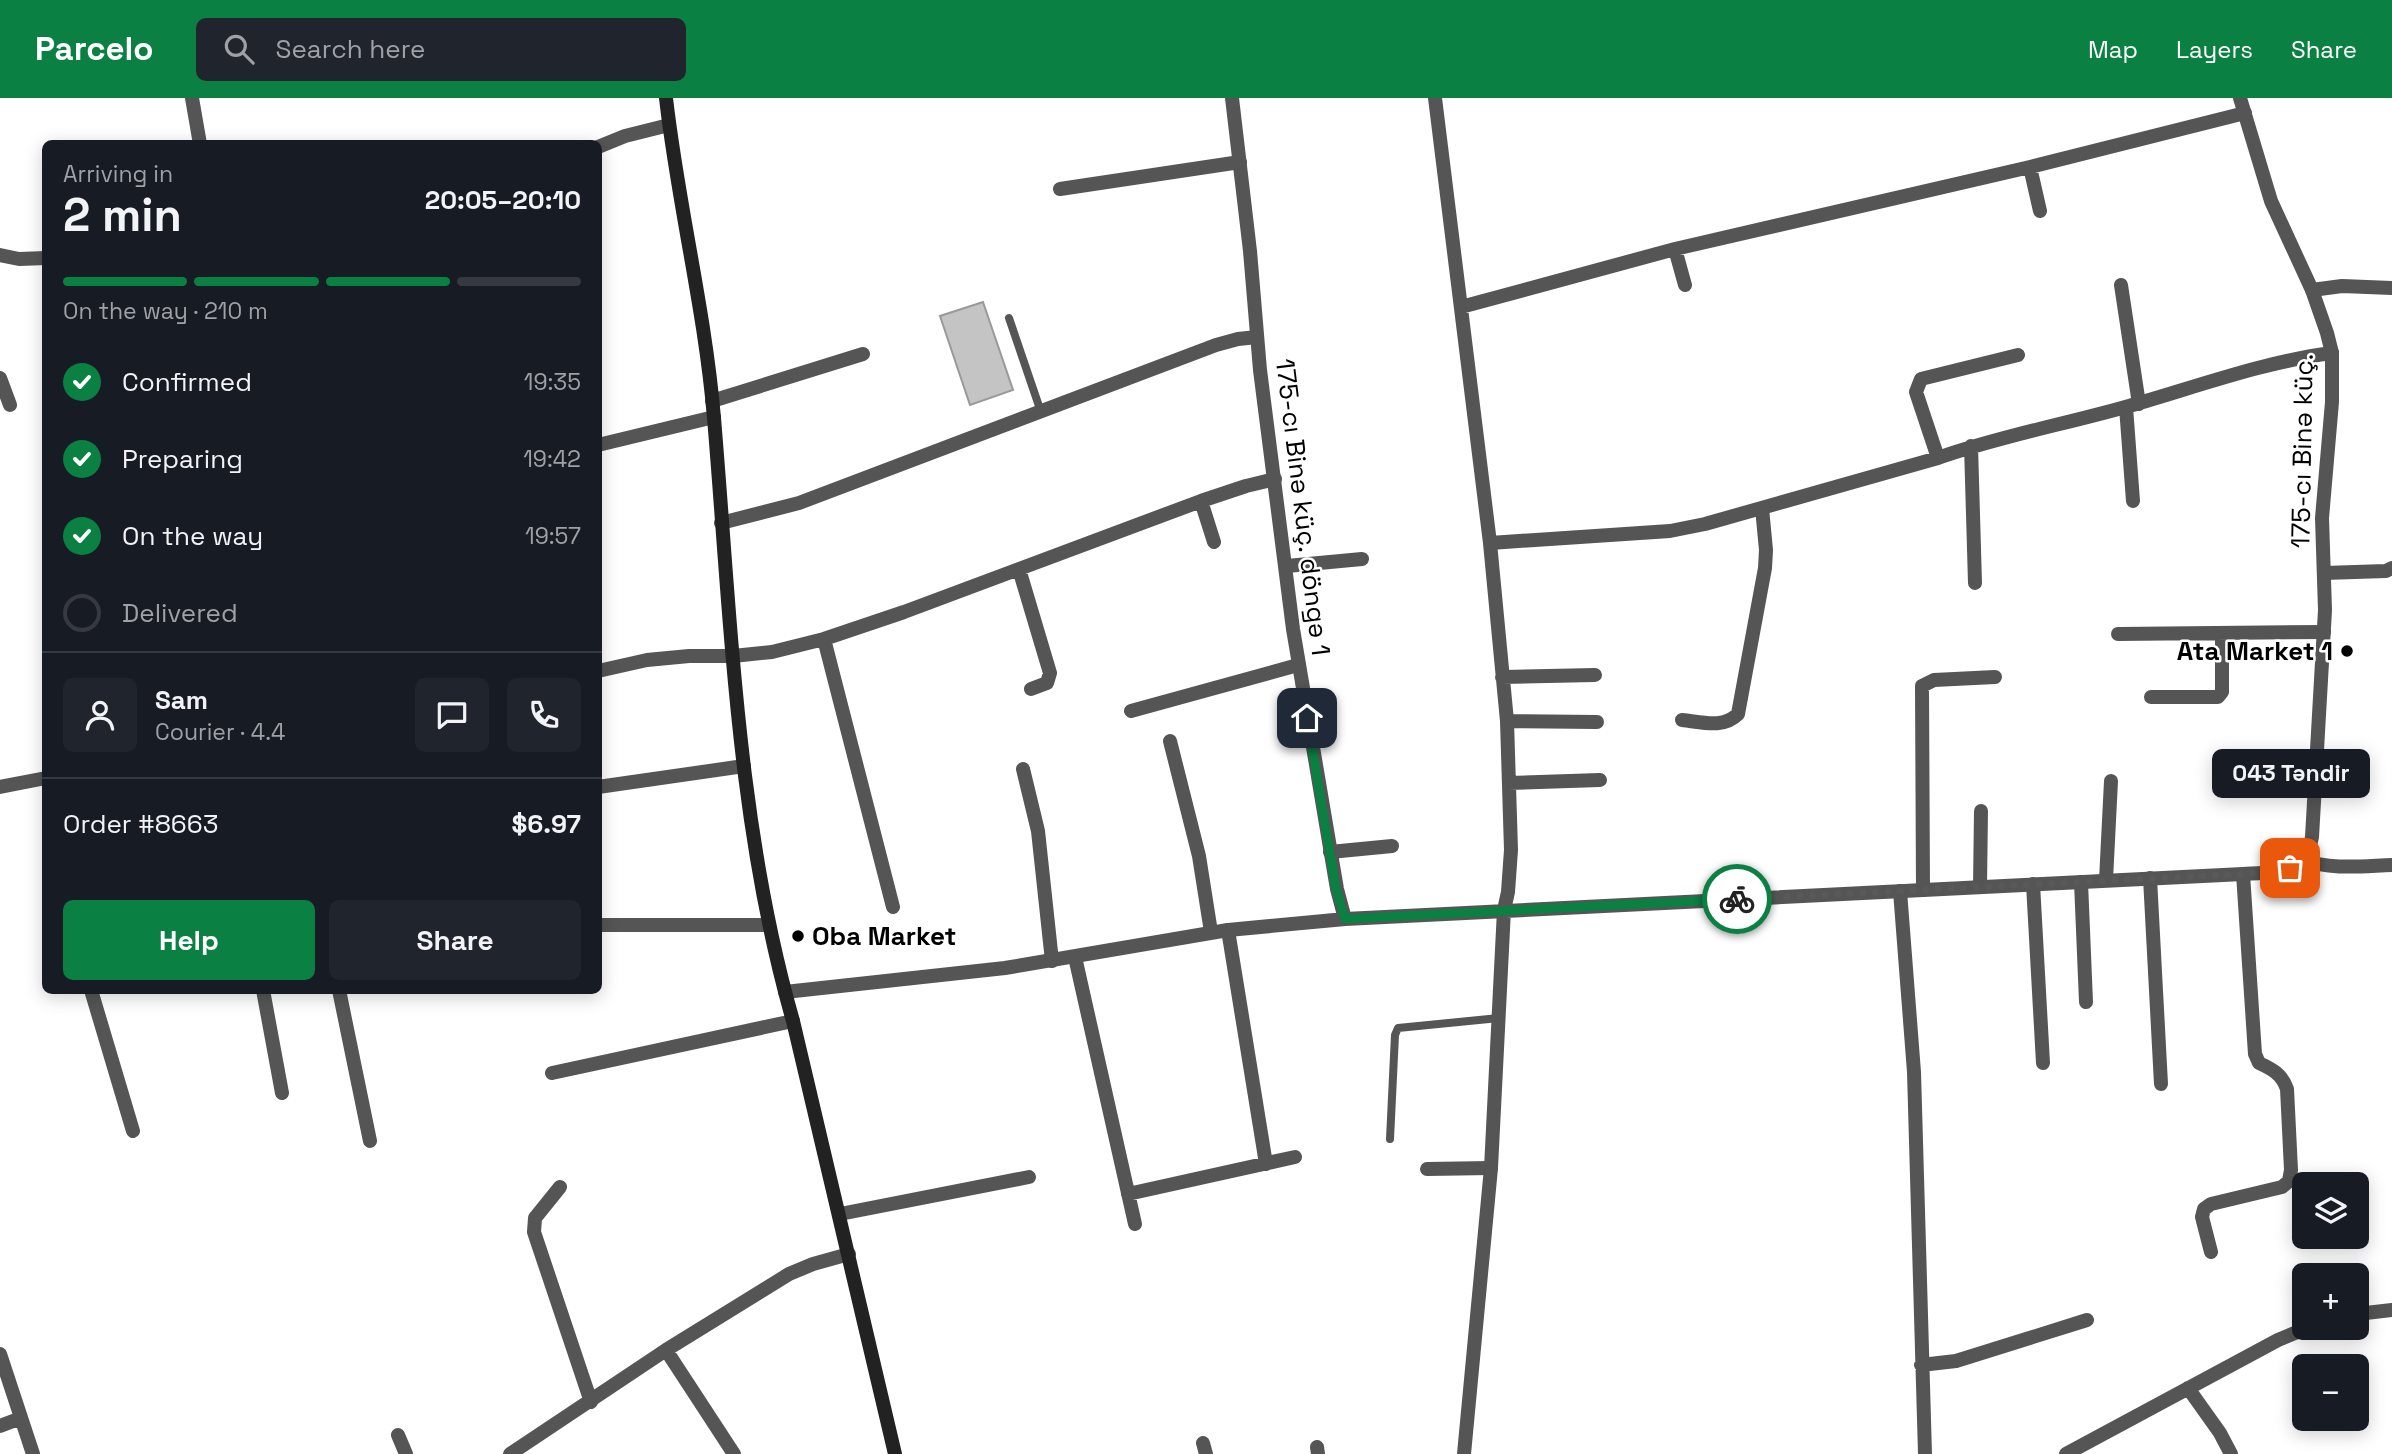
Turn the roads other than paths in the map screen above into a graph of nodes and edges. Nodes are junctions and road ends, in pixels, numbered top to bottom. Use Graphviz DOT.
graph roads {
  1 [pos="192,98"];
  2 [pos="666,98"];
  3 [pos="1232,98"];
  4 [pos="1435,98"];
  5 [pos="2241,98"];
  6 [pos="2245,113"];
  7 [pos="669,125"];
  8 [pos="199,140"];
  9 [pos="602,146"];
  10 [pos="1240,162"];
  11 [pos="2030,167"];
  12 [pos="1060,189"];
  13 [pos="2039,211"];
  14 [pos="1675,249"];
  15 [pos="0,255"];
  16 [pos="42,258"];
  17 [pos="1685,285"];
  18 [pos="2120,285"];
  19 [pos="2392,288"];
  20 [pos="2312,290"];
  21 [pos="1461,307"];
  22 [pos="1009,318"];
  23 [pos="1257,337"];
  24 [pos="2332,353"];
  25 [pos="863,354"];
  26 [pos="2018,355"];
  27 [pos="0,378"];
  28 [pos="712,401"];
  29 [pos="9,405"];
  30 [pos="2132,405"];
  31 [pos="1041,412"];
  32 [pos="714,417"];
  33 [pos="602,444"];
  34 [pos="1971,446"];
  35 [pos="1938,458"];
  36 [pos="1275,479"];
  37 [pos="1201,501"];
  38 [pos="2133,501"];
  39 [pos="1762,508"];
  40 [pos="721,523"];
  41 [pos="1214,542"];
  42 [pos="1490,543"];
  43 [pos="1362,559"];
  44 [pos="1286,566"];
  45 [pos="2392,568"];
  46 [pos="1019,569"];
  47 [pos="2325,573"];
  48 [pos="1975,583"];
  49 [pos="2324,632"];
  50 [pos="2222,633"];
  51 [pos="2118,634"];
  52 [pos="824,639"];
  53 [pos="733,656"];
  54 [pos="1298,665"];
  55 [pos="602,670"];
  56 [pos="1595,675"];
  57 [pos="1502,677"];
  58 [pos="1995,677"];
  59 [pos="1031,690"];
  60 [pos="2151,697"];
  61 [pos="1131,711"];
  62 [pos="1682,720"];
  63 [pos="1507,721"];
  64 [pos="1597,722"];
  65 [pos="1170,741"];
  66 [pos="744,766"];
  67 [pos="1023,769"];
  68 [pos="42,779"];
  69 [pos="1600,780"];
  70 [pos="2111,781"];
  71 [pos="1509,783"];
  72 [pos="602,786"];
  73 [pos="0,787"];
  74 [pos="1981,811"];
  75 [pos="1392,846"];
  76 [pos="1330,852"];
  77 [pos="2303,860"];
  78 [pos="2392,865"];
  79 [pos="2243,874"];
  80 [pos="2150,878"];
  81 [pos="2106,880"];
  82 [pos="2081,882"];
  83 [pos="2034,884"];
  84 [pos="1980,886"];
  85 [pos="1923,890"];
  86 [pos="1900,891"];
  87 [pos="893,907"];
  88 [pos="1504,910"];
  89 [pos="1345,919"];
  90 [pos="602,925"];
  91 [pos="768,925"];
  92 [pos="1228,930"];
  93 [pos="1211,932"];
  94 [pos="1075,957"];
  95 [pos="1052,961"];
  96 [pos="785,992"];
  97 [pos="92,994"];
  98 [pos="264,994"];
  99 [pos="340,994"];
  100 [pos="2086,1002"];
  101 [pos="1499,1018"];
  102 [pos="793,1021"];
  103 [pos="2043,1063"];
  104 [pos="552,1073"];
  105 [pos="2161,1084"];
  106 [pos="282,1093"];
  107 [pos="133,1131"];
  108 [pos="1390,1139"];
  109 [pos="370,1141"];
  110 [pos="1295,1157"];
  111 [pos="1266,1164"];
  112 [pos="1491,1168"];
  113 [pos="1427,1170"];
  114 [pos="1029,1177"];
  115 [pos="560,1187"];
  116 [pos="1128,1194"];
  117 [pos="840,1214"];
  118 [pos="1135,1224"];
  119 [pos="2211,1252"];
  120 [pos="849,1254"];
  121 [pos="2392,1310"];
  122 [pos="2369,1313"];
  123 [pos="2087,1320"];
  124 [pos="2292,1334"];
  125 [pos="666,1350"];
  126 [pos="0,1354"];
  127 [pos="1921,1365"];
  128 [pos="2188,1388"];
  129 [pos="591,1402"];
  130 [pos="21,1418"];
  131 [pos="0,1426"];
  132 [pos="398,1435"];
  133 [pos="33,1454"];
  134 [pos="405,1454"];
  135 [pos="510,1454"];
  136 [pos="734,1454"];
  137 [pos="895,1454"];
  138 [pos="1464,1454"];
  139 [pos="1925,1454"];
  140 [pos="2066,1454"];
  141 [pos="2231,1454"];
  1 -- 8 [label="street"];
  2 -- 7 [label="main road"];
  3 -- 10 [label="street, 175-cı Binə küç. döngə 1"];
  4 -- 21 [label="street"];
  5 -- 6 [label="street, 175-cı Binə küç."];
  6 -- 11 [label="street"];
  6 -- 20 [label="street, 175-cı Binə küç."];
  7 -- 9 [label="street"];
  7 -- 28 [label="main road"];
  10 -- 12 [label="street"];
  10 -- 23 [label="street, 175-cı Binə küç. döngə 1"];
  11 -- 13 [label="street"];
  11 -- 14 [label="street"];
  14 -- 17 [label="street"];
  14 -- 21 [label="street"];
  15 -- 16 [label="street"];
  18 -- 30 [label="street"];
  19 -- 20 [label="street"];
  20 -- 24 [label="street, 175-cı Binə küç."];
  21 -- 42 [label="street"];
  22 -- 31 [label="lane"];
  23 -- 31 [label="street"];
  23 -- 36 [label="street, 175-cı Binə küç. döngə 1"];
  24 -- 30 [label="street"];
  24 -- 47 [label="street, 175-cı Binə küç."];
  25 -- 28 [label="street"];
  26 -- 35 [label="street"];
  27 -- 29 [label="street"];
  28 -- 32 [label="main road"];
  30 -- 34 [label="street"];
  30 -- 38 [label="street"];
  31 -- 40 [label="street"];
  32 -- 33 [label="street"];
  32 -- 40 [label="main road"];
  34 -- 35 [label="street"];
  34 -- 48 [label="street"];
  35 -- 39 [label="street"];
  36 -- 37 [label="street"];
  36 -- 44 [label="street, 175-cı Binə küç. döngə 1"];
  37 -- 41 [label="street"];
  37 -- 46 [label="street"];
  39 -- 42 [label="street"];
  39 -- 62 [label="street"];
  40 -- 53 [label="main road"];
  42 -- 57 [label="street"];
  43 -- 44 [label="street"];
  44 -- 54 [label="street, 175-cı Binə küç. döngə 1"];
  45 -- 47 [label="street"];
  46 -- 52 [label="street"];
  46 -- 59 [label="street"];
  47 -- 49 [label="street, 175-cı Binə küç."];
  49 -- 50 [label="street"];
  49 -- 77 [label="street, 175-cı Binə küç."];
  50 -- 51 [label="street"];
  50 -- 60 [label="street"];
  52 -- 53 [label="street"];
  52 -- 87 [label="street"];
  53 -- 55 [label="street"];
  53 -- 66 [label="main road"];
  54 -- 61 [label="street"];
  54 -- 76 [label="street, 175-cı Binə küç. döngə 1"];
  56 -- 57 [label="street"];
  57 -- 63 [label="street"];
  58 -- 85 [label="street"];
  63 -- 64 [label="street"];
  63 -- 71 [label="street"];
  65 -- 93 [label="street"];
  66 -- 72 [label="street"];
  66 -- 91 [label="main road"];
  67 -- 95 [label="street"];
  68 -- 73 [label="street"];
  69 -- 71 [label="street"];
  70 -- 81 [label="street"];
  71 -- 88 [label="street"];
  74 -- 84 [label="street"];
  75 -- 76 [label="street"];
  76 -- 89 [label="street, 175-cı Binə küç. döngə 1"];
  77 -- 78 [label="street"];
  77 -- 79 [label="street"];
  79 -- 80 [label="street"];
  79 -- 119 [label="street"];
  80 -- 81 [label="street"];
  80 -- 105 [label="street"];
  81 -- 82 [label="street"];
  82 -- 83 [label="street"];
  82 -- 100 [label="street"];
  83 -- 84 [label="street"];
  83 -- 103 [label="street"];
  84 -- 85 [label="street"];
  85 -- 86 [label="street"];
  86 -- 88 [label="street"];
  86 -- 127 [label="street"];
  88 -- 89 [label="street"];
  88 -- 101 [label="street"];
  89 -- 92 [label="street"];
  90 -- 91 [label="street"];
  91 -- 96 [label="main road"];
  92 -- 93 [label="street"];
  92 -- 111 [label="street"];
  93 -- 94 [label="street"];
  94 -- 95 [label="street"];
  94 -- 116 [label="street"];
  95 -- 96 [label="street"];
  96 -- 102 [label="main road"];
  97 -- 107 [label="street"];
  98 -- 106 [label="street"];
  99 -- 109 [label="street"];
  101 -- 108 [label="lane"];
  101 -- 112 [label="street"];
  102 -- 104 [label="street"];
  102 -- 117 [label="main road"];
  110 -- 111 [label="street"];
  111 -- 116 [label="street"];
  112 -- 113 [label="street"];
  112 -- 138 [label="street"];
  114 -- 117 [label="street"];
  115 -- 129 [label="street"];
  116 -- 118 [label="street"];
  117 -- 120 [label="main road"];
  120 -- 125 [label="street"];
  120 -- 137 [label="main road"];
  121 -- 122 [label="street"];
  123 -- 127 [label="street"];
  124 -- 128 [label="street"];
  125 -- 129 [label="street"];
  125 -- 136 [label="street"];
  126 -- 130 [label="street"];
  127 -- 139 [label="street"];
  128 -- 140 [label="street"];
  128 -- 141 [label="street"];
  129 -- 135 [label="street"];
  130 -- 131 [label="street"];
  130 -- 133 [label="street"];
  132 -- 134 [label="street"];
}
